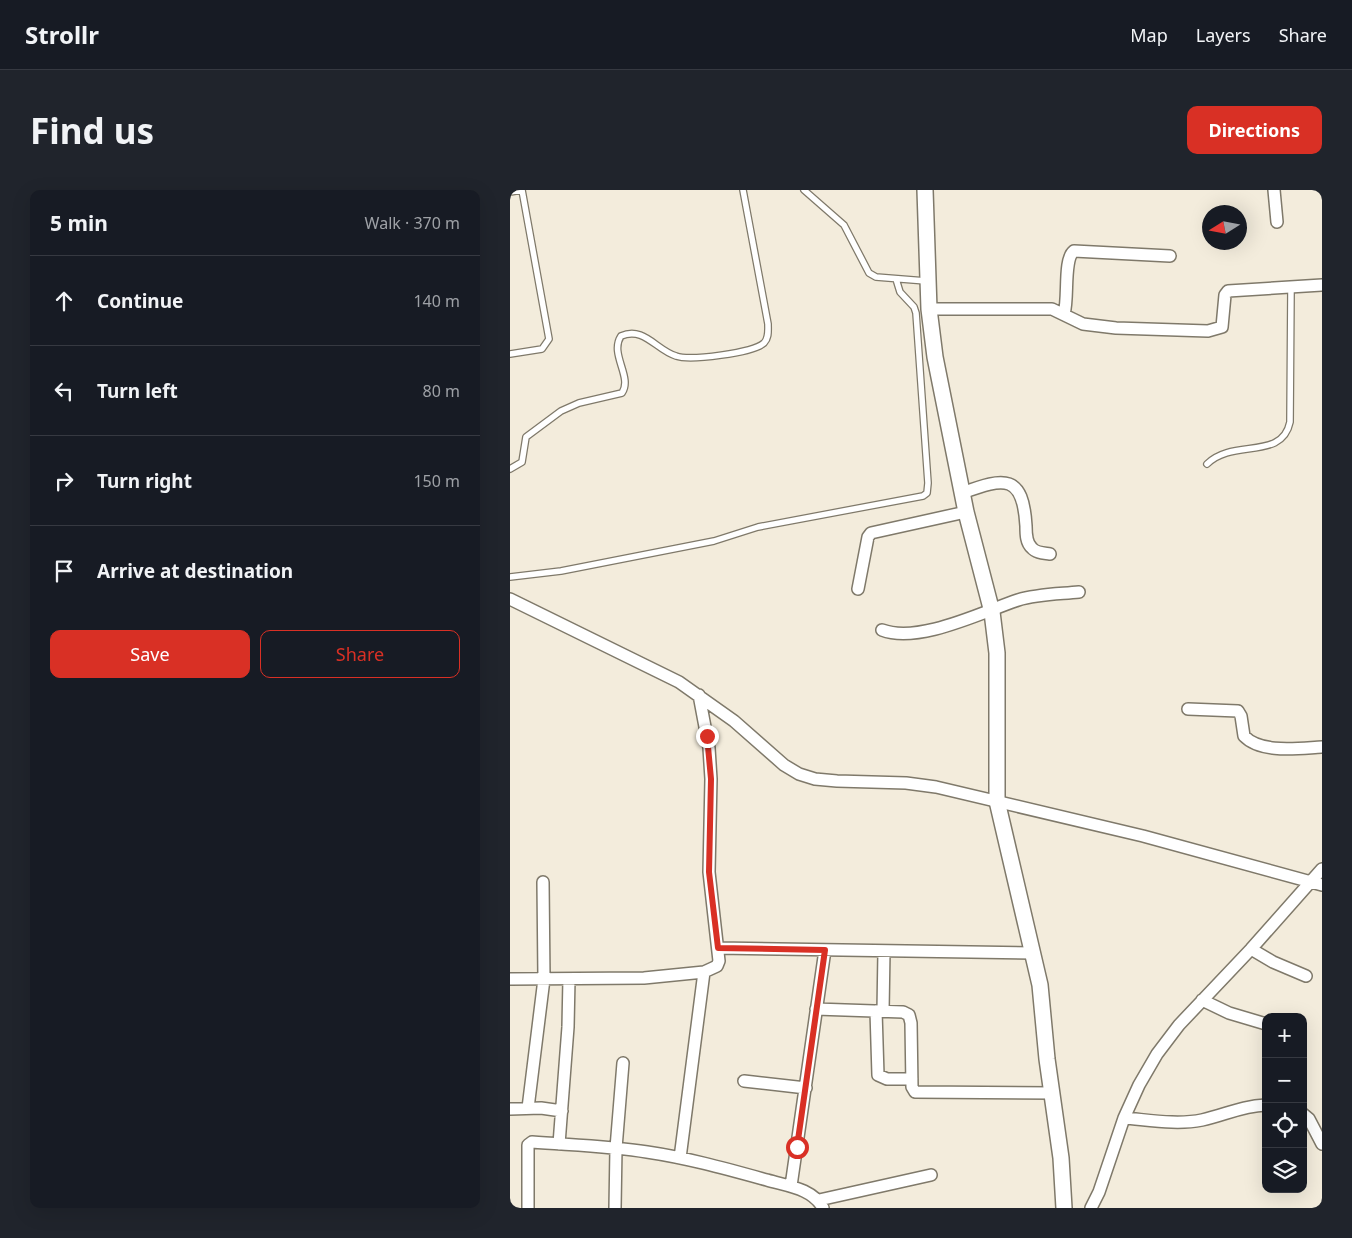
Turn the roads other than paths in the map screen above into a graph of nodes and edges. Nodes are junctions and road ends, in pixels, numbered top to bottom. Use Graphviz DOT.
graph roads {
  1 [pos="522,190"];
  2 [pos="743,190"];
  3 [pos="804,190"];
  4 [pos="925,190"];
  5 [pos="1274,190"];
  6 [pos="510,192"];
  7 [pos="1277,222"];
  8 [pos="1170,256"];
  9 [pos="896,279"];
  10 [pos="928,282"];
  11 [pos="1322,285"];
  12 [pos="1291,288"];
  13 [pos="929,309"];
  14 [pos="1064,314"];
  15 [pos="510,354"];
  16 [pos="1207,464"];
  17 [pos="510,469"];
  18 [pos="962,493"];
  19 [pos="966,512"];
  20 [pos="1050,554"];
  21 [pos="510,577"];
  22 [pos="858,589"];
  23 [pos="1079,592"];
  24 [pos="510,599"];
  25 [pos="992,612"];
  26 [pos="882,630"];
  27 [pos="699,695"];
  28 [pos="1188,709"];
  29 [pos="1322,747"];
  30 [pos="997,801"];
  31 [pos="1322,869"];
  32 [pos="543,882"];
  33 [pos="1317,883"];
  34 [pos="718,948"];
  35 [pos="1251,949"];
  36 [pos="825,950"];
  37 [pos="884,951"];
  38 [pos="1034,953"];
  39 [pos="704,972"];
  40 [pos="1306,976"];
  41 [pos="510,979"];
  42 [pos="544,979"];
  43 [pos="569,979"];
  44 [pos="1202,1000"];
  45 [pos="816,1009"];
  46 [pos="880,1011"];
  47 [pos="1262,1023"];
  48 [pos="623,1064"];
  49 [pos="912,1079"];
  50 [pos="744,1081"];
  51 [pos="806,1088"];
  52 [pos="1052,1093"];
  53 [pos="1262,1105"];
  54 [pos="528,1108"];
  55 [pos="510,1109"];
  56 [pos="562,1110"];
  57 [pos="1307,1117"];
  58 [pos="1124,1118"];
  59 [pos="559,1144"];
  60 [pos="1322,1144"];
  61 [pos="616,1148"];
  62 [pos="680,1158"];
  63 [pos="931,1175"];
  64 [pos="791,1186"];
  65 [pos="821,1204"];
  66 [pos="528,1208"];
  67 [pos="615,1208"];
  68 [pos="1064,1208"];
  69 [pos="1091,1208"];
  1 -- 6 [label="lane"];
  1 -- 15 [label="lane"];
  2 -- 17 [label="lane"];
  3 -- 9 [label="lane"];
  4 -- 10 [label="street"];
  5 -- 7 [label="street"];
  8 -- 14 [label="street"];
  9 -- 10 [label="lane"];
  9 -- 21 [label="lane"];
  10 -- 13 [label="street"];
  11 -- 12 [label="street"];
  12 -- 14 [label="street"];
  12 -- 16 [label="lane"];
  13 -- 14 [label="street"];
  13 -- 18 [label="street"];
  18 -- 19 [label="street"];
  18 -- 20 [label="street"];
  19 -- 22 [label="street"];
  19 -- 25 [label="street"];
  23 -- 25 [label="street"];
  24 -- 27 [label="street"];
  25 -- 26 [label="street"];
  25 -- 30 [label="street"];
  27 -- 30 [label="street"];
  27 -- 34 [label="street"];
  28 -- 29 [label="street"];
  30 -- 33 [label="street"];
  30 -- 38 [label="street"];
  31 -- 33 [label="street"];
  32 -- 42 [label="street"];
  33 -- 35 [label="street"];
  34 -- 36 [label="street"];
  34 -- 39 [label="street"];
  35 -- 40 [label="street"];
  35 -- 44 [label="street"];
  36 -- 37 [label="street"];
  36 -- 45 [label="street"];
  37 -- 38 [label="street"];
  37 -- 46 [label="street"];
  38 -- 52 [label="street"];
  39 -- 43 [label="street"];
  39 -- 62 [label="street"];
  41 -- 42 [label="street"];
  42 -- 43 [label="street"];
  42 -- 54 [label="street"];
  43 -- 56 [label="street"];
  44 -- 47 [label="street"];
  44 -- 58 [label="street"];
  45 -- 46 [label="street"];
  45 -- 51 [label="street"];
  46 -- 49 [label="street"];
  46 -- 49 [label="street"];
  48 -- 61 [label="street"];
  49 -- 52 [label="street"];
  50 -- 51 [label="street"];
  51 -- 64 [label="street"];
  52 -- 68 [label="street"];
  53 -- 58 [label="street"];
  54 -- 55 [label="street"];
  54 -- 56 [label="street"];
  56 -- 59 [label="street"];
  57 -- 60 [label="street"];
  58 -- 69 [label="street"];
  59 -- 61 [label="street"];
  59 -- 66 [label="street"];
  61 -- 62 [label="street"];
  61 -- 67 [label="street"];
  62 -- 64 [label="street"];
  63 -- 65 [label="street"];
  64 -- 65 [label="street"];
}
